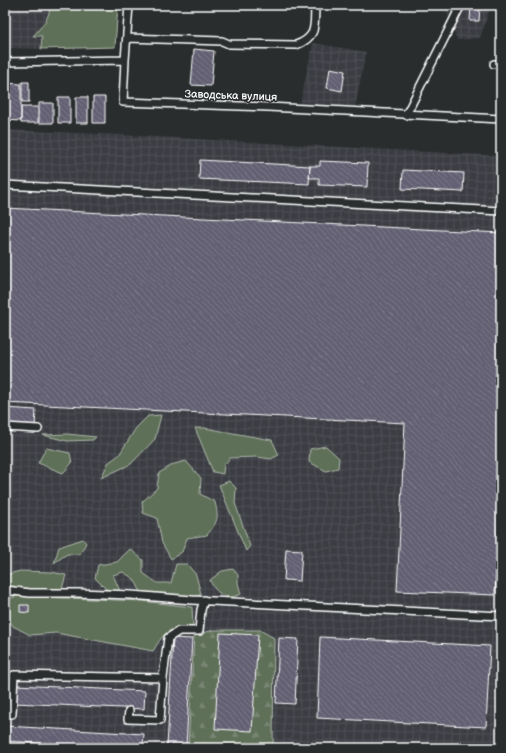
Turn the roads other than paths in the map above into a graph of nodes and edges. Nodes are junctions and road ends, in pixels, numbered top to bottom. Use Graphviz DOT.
graph roads {
  1 [pos="129,5"];
  2 [pos="315,5"];
  3 [pos="461,5"];
  4 [pos="127,38"];
  5 [pos="125,60"];
  6 [pos="5,62"];
  7 [pos="406,115"];
  8 [pos="501,119"];
  9 [pos="5,185"];
  10 [pos="501,211"];
  11 [pos="5,427"];
  12 [pos="38,429"];
  13 [pos="5,590"];
  14 [pos="204,600"];
  15 [pos="501,616"];
  16 [pos="163,678"];
  17 [pos="129,711"];
  18 [pos="5,714"];
  1 -- 4 [label="street"];
  2 -- 4 [label="street"];
  3 -- 7 [label="street"];
  4 -- 5 [label="street"];
  5 -- 6 [label="street"];
  5 -- 7 [label="street, Заводська вулиця"];
  7 -- 8 [label="street, Заводська вулиця"];
  9 -- 10 [label="street"];
  11 -- 12 [label="street"];
  13 -- 14 [label="street"];
  14 -- 15 [label="street"];
  14 -- 16 [label="street"];
  16 -- 17 [label="street"];
  16 -- 18 [label="street"];
}
